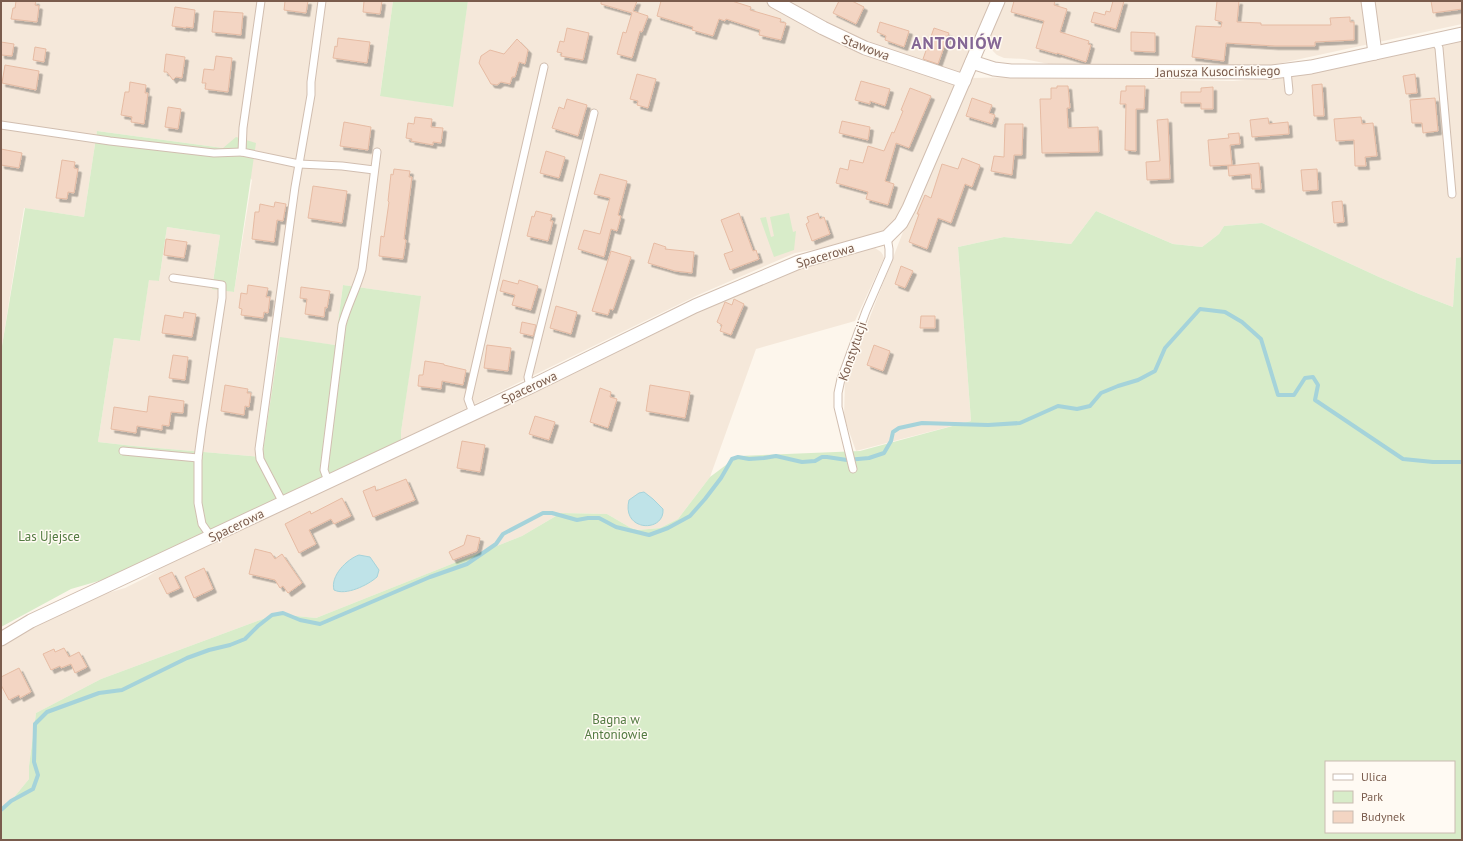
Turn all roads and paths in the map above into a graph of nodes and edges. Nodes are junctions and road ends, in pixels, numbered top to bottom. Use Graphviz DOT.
graph roads {
  1 [pos="261,1"];
  2 [pos="322,1"];
  3 [pos="774,1"];
  4 [pos="998,1"];
  5 [pos="1368,1"];
  6 [pos="1462,34"];
  7 [pos="1435,40"];
  8 [pos="1375,53"];
  9 [pos="972,62"];
  10 [pos="544,67"];
  11 [pos="1287,71"];
  12 [pos="964,81"];
  13 [pos="1289,91"];
  14 [pos="594,113"];
  15 [pos="1,125"];
  16 [pos="242,152"];
  17 [pos="377,152"];
  18 [pos="299,164"];
  19 [pos="374,170"];
  20 [pos="1452,194"];
  21 [pos="887,237"];
  22 [pos="173,278"];
  23 [pos="530,387"];
  24 [pos="473,414"];
  25 [pos="123,451"];
  26 [pos="198,458"];
  27 [pos="853,469"];
  28 [pos="328,481"];
  29 [pos="282,503"];
  30 [pos="211,537"];
  31 [pos="1,639"];
  1 -- 16 [label="lane"];
  2 -- 18 [label="lane"];
  3 -- 12 [label="street, Stawowa"];
  4 -- 9 [label="street"];
  5 -- 8 [label="street"];
  6 -- 7 [label="street, Janusza Kusocińskiego"];
  7 -- 8 [label="street, Janusza Kusocińskiego"];
  7 -- 20 [label="lane"];
  8 -- 11 [label="street, Janusza Kusocińskiego"];
  9 -- 11 [label="street, Janusza Kusocińskiego"];
  9 -- 12 [label="street"];
  10 -- 24 [label="lane"];
  11 -- 13 [label="lane"];
  12 -- 21 [label="street"];
  14 -- 23 [label="lane"];
  15 -- 16 [label="lane"];
  16 -- 18 [label="lane"];
  17 -- 19 [label="lane"];
  18 -- 19 [label="lane"];
  18 -- 29 [label="lane"];
  19 -- 28 [label="lane"];
  21 -- 23 [label="street, Spacerowa"];
  21 -- 27 [label="lane, Konstytucji"];
  22 -- 26 [label="lane"];
  23 -- 24 [label="street, Spacerowa"];
  24 -- 28 [label="street, Spacerowa"];
  25 -- 26 [label="lane"];
  26 -- 30 [label="lane"];
  28 -- 29 [label="street, Spacerowa"];
  29 -- 30 [label="street, Spacerowa"];
  30 -- 31 [label="street, Spacerowa"];
}
